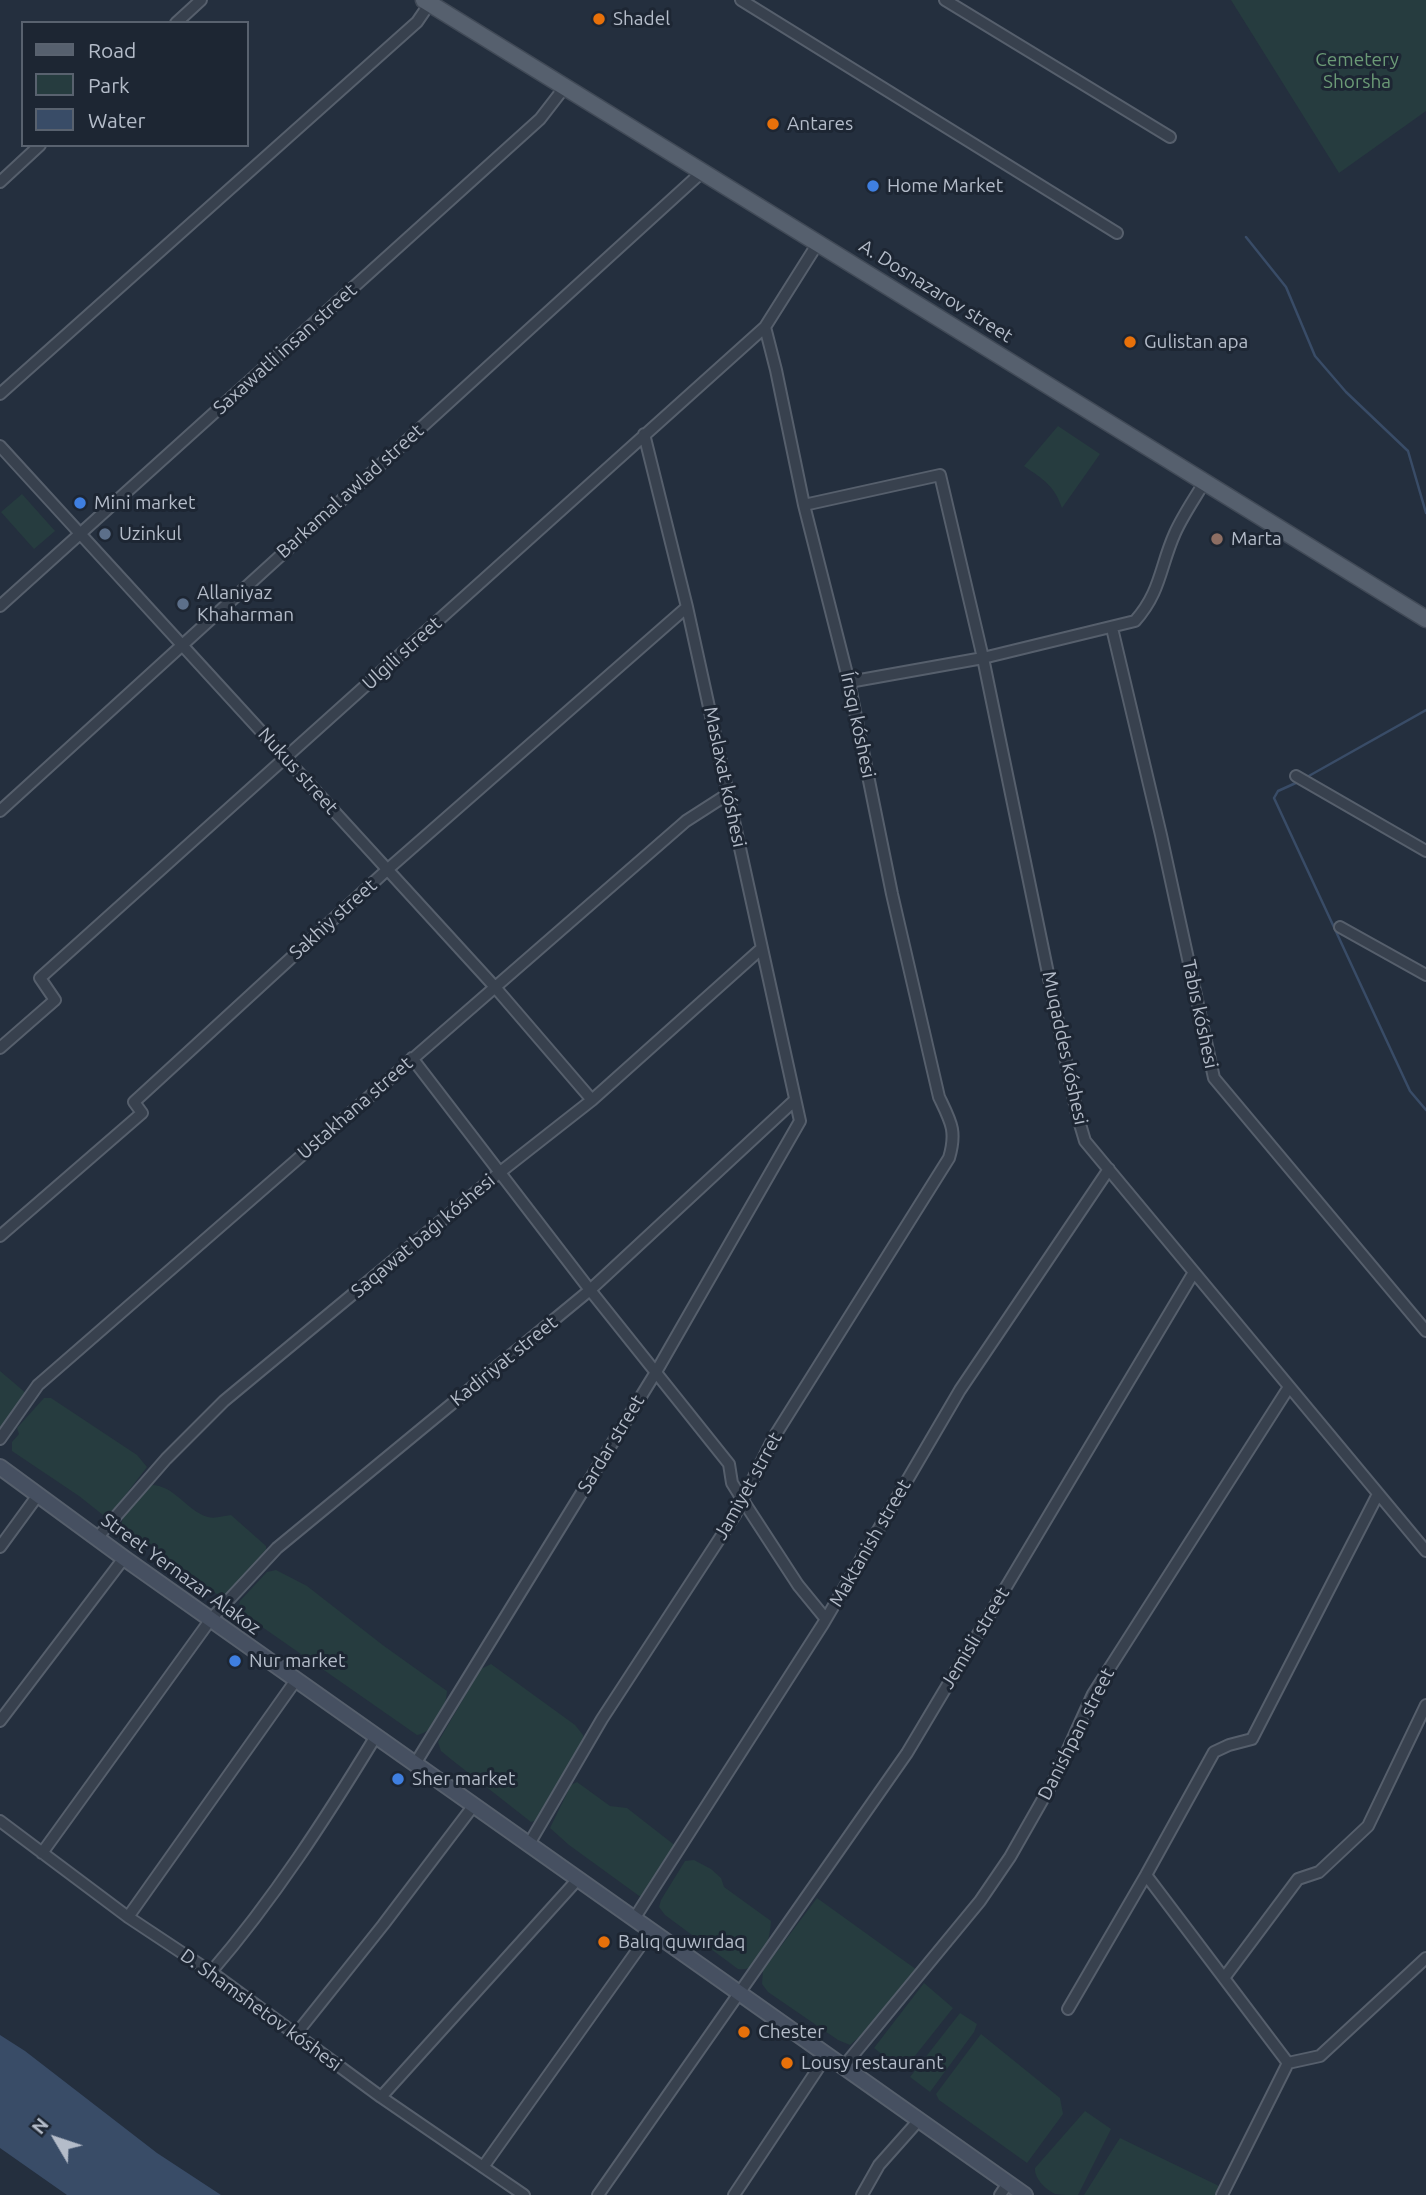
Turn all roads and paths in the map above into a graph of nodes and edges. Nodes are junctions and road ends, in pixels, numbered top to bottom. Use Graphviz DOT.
graph roads {
  1 [pos="201,0"];
  2 [pos="945,0"];
  3 [pos="427,2"];
  4 [pos="748,2"];
  5 [pos="178,21"];
  6 [pos="564,88"];
  7 [pos="1170,137"];
  8 [pos="38,147"];
  9 [pos="702,173"];
  10 [pos="0,182"];
  11 [pos="1118,233"];
  12 [pos="818,243"];
  13 [pos="765,327"];
  14 [pos="0,394"];
  15 [pos="644,434"];
  16 [pos="0,446"];
  17 [pos="1205,481"];
  18 [pos="804,505"];
  19 [pos="80,533"];
  20 [pos="0,606"];
  21 [pos="687,607"];
  22 [pos="1426,619"];
  23 [pos="1112,628"];
  24 [pos="181,643"];
  25 [pos="983,658"];
  26 [pos="849,682"];
  27 [pos="286,758"];
  28 [pos="1296,776"];
  29 [pos="728,794"];
  30 [pos="0,811"];
  31 [pos="1426,851"];
  32 [pos="388,869"];
  33 [pos="1340,928"];
  34 [pos="762,948"];
  35 [pos="1426,975"];
  36 [pos="494,986"];
  37 [pos="0,1048"];
  38 [pos="412,1058"];
  39 [pos="592,1100"];
  40 [pos="795,1100"];
  41 [pos="800,1121"];
  42 [pos="951,1123"];
  43 [pos="1109,1169"];
  44 [pos="499,1173"];
  45 [pos="0,1236"];
  46 [pos="1194,1272"];
  47 [pos="590,1290"];
  48 [pos="1426,1331"];
  49 [pos="656,1372"];
  50 [pos="1289,1387"];
  51 [pos="0,1439"];
  52 [pos="0,1468"];
  53 [pos="1378,1494"];
  54 [pos="38,1495"];
  55 [pos="741,1499"];
  56 [pos="97,1538"];
  57 [pos="0,1547"];
  58 [pos="1426,1551"];
  59 [pos="124,1558"];
  60 [pos="825,1618"];
  61 [pos="211,1619"];
  62 [pos="296,1680"];
  63 [pos="1426,1705"];
  64 [pos="0,1721"];
  65 [pos="376,1736"];
  66 [pos="415,1764"];
  67 [pos="474,1805"];
  68 [pos="0,1821"];
  69 [pos="529,1844"];
  70 [pos="42,1853"];
  71 [pos="1146,1875"];
  72 [pos="578,1879"];
  73 [pos="128,1917"];
  74 [pos="634,1919"];
  75 [pos="651,1931"];
  76 [pos="1426,1958"];
  77 [pos="211,1972"];
  78 [pos="1224,1978"];
  79 [pos="738,1993"];
  80 [pos="1068,2009"];
  81 [pos="296,2034"];
  82 [pos="827,2055"];
  83 [pos="1288,2063"];
  84 [pos="844,2066"];
  85 [pos="381,2097"];
  86 [pos="919,2120"];
  87 [pos="483,2166"];
  88 [pos="1004,2189"];
  89 [pos="524,2195"];
  90 [pos="598,2195"];
  91 [pos="734,2195"];
  92 [pos="862,2195"];
  93 [pos="1026,2195"];
  94 [pos="1222,2195"];
  1 -- 5 [label="street"];
  2 -- 7 [label="street"];
  3 -- 6 [label="main road, A. Dosnazarov street"];
  3 -- 14 [label="street"];
  4 -- 11 [label="street"];
  6 -- 9 [label="main road, A. Dosnazarov street"];
  6 -- 19 [label="street, Saxawatli insan street"];
  8 -- 10 [label="street"];
  9 -- 12 [label="main road, A. Dosnazarov street"];
  9 -- 24 [label="street, Barkamal awlad street"];
  12 -- 13 [label="street, Ulgili street"];
  12 -- 17 [label="main road, A. Dosnazarov street"];
  13 -- 15 [label="street, Ulgili street"];
  13 -- 18 [label="street, Írısqı kóshesi"];
  15 -- 21 [label="street, Maslaxat kóshesi"];
  15 -- 27 [label="street, Ulgili street"];
  16 -- 19 [label="street, Nukus street"];
  17 -- 22 [label="main road, A. Dosnazarov street"];
  17 -- 23 [label="street"];
  18 -- 25 [label="street, Muqaddes kóshesi"];
  18 -- 26 [label="street, Írısqı kóshesi"];
  19 -- 20 [label="street, Saxawatli insan street"];
  19 -- 24 [label="street, Nukus street"];
  21 -- 29 [label="street, Maslaxat kóshesi"];
  21 -- 32 [label="street, Sakhiy street"];
  23 -- 25 [label="street"];
  23 -- 48 [label="street, Tabıs kóshesi"];
  24 -- 27 [label="street, Nukus street"];
  24 -- 30 [label="street, Barkamal awlad street"];
  25 -- 26 [label="street"];
  25 -- 43 [label="street, Muqaddes kóshesi"];
  26 -- 42 [label="street, Írısqı kóshesi"];
  27 -- 32 [label="street, Nukus street"];
  27 -- 37 [label="street, Ulgili street"];
  28 -- 31 [label="street"];
  29 -- 34 [label="street, Maslaxat kóshesi"];
  29 -- 36 [label="street, Ustakhana street"];
  32 -- 36 [label="street, Nukus street"];
  32 -- 45 [label="street, Sakhiy street"];
  33 -- 35 [label="street"];
  34 -- 39 [label="street, Saqawat baǵı kóshesi"];
  34 -- 40 [label="street, Maslaxat kóshesi"];
  36 -- 38 [label="street, Ustakhana street"];
  36 -- 39 [label="street, Nukus street"];
  38 -- 44 [label="street"];
  38 -- 51 [label="street, Ustakhana street"];
  39 -- 44 [label="street, Saqawat baǵı kóshesi"];
  40 -- 41 [label="street, Maslaxat kóshesi"];
  40 -- 47 [label="street, Kadiriyat street"];
  41 -- 49 [label="street, Sardar street"];
  42 -- 55 [label="street, Jamiyet strret"];
  43 -- 46 [label="street, Muqaddes kóshesi"];
  43 -- 60 [label="street, Maktanish street"];
  44 -- 47 [label="street"];
  44 -- 56 [label="street, Saqawat baǵı kóshesi"];
  46 -- 50 [label="street, Muqaddes kóshesi"];
  46 -- 79 [label="street, Jemisli street"];
  47 -- 49 [label="street"];
  47 -- 61 [label="street, Kadiriyat street"];
  49 -- 55 [label="street"];
  49 -- 66 [label="street, Sardar street"];
  50 -- 53 [label="street, Muqaddes kóshesi"];
  50 -- 84 [label="street, Danishpan street"];
  52 -- 54 [label="main road, Street Yernazar Alakoz"];
  53 -- 58 [label="street, Muqaddes kóshesi"];
  53 -- 71 [label="street"];
  54 -- 56 [label="main road, Street Yernazar Alakoz"];
  54 -- 57 [label="street"];
  55 -- 60 [label="street"];
  55 -- 69 [label="street, Jamiyet strret"];
  56 -- 59 [label="main road, Street Yernazar Alakoz"];
  59 -- 61 [label="main road, Street Yernazar Alakoz"];
  59 -- 64 [label="street"];
  60 -- 74 [label="street, Maktanish street"];
  61 -- 62 [label="main road, Street Yernazar Alakoz"];
  61 -- 70 [label="street, Kadiriyat street"];
  62 -- 65 [label="main road, Street Yernazar Alakoz"];
  62 -- 73 [label="street"];
  63 -- 78 [label="street"];
  65 -- 66 [label="main road, Street Yernazar Alakoz"];
  65 -- 77 [label="street"];
  66 -- 67 [label="main road, Street Yernazar Alakoz"];
  67 -- 69 [label="main road, Street Yernazar Alakoz"];
  67 -- 81 [label="street"];
  68 -- 70 [label="street, D. Shamshetov kóshesi"];
  69 -- 72 [label="main road, Street Yernazar Alakoz"];
  70 -- 73 [label="street, D. Shamshetov kóshesi"];
  71 -- 78 [label="street"];
  71 -- 80 [label="street"];
  72 -- 74 [label="main road, Street Yernazar Alakoz"];
  72 -- 85 [label="street"];
  73 -- 77 [label="street, D. Shamshetov kóshesi"];
  74 -- 75 [label="main road, Street Yernazar Alakoz"];
  75 -- 79 [label="main road, Street Yernazar Alakoz"];
  75 -- 87 [label="street"];
  76 -- 83 [label="street"];
  77 -- 81 [label="street, D. Shamshetov kóshesi"];
  78 -- 83 [label="street"];
  79 -- 82 [label="main road, Street Yernazar Alakoz"];
  79 -- 90 [label="street, Jemisli street"];
  81 -- 85 [label="street, D. Shamshetov kóshesi"];
  82 -- 84 [label="main road, Street Yernazar Alakoz"];
  82 -- 91 [label="street"];
  83 -- 94 [label="street"];
  84 -- 86 [label="main road, Street Yernazar Alakoz"];
  85 -- 87 [label="street, D. Shamshetov kóshesi"];
  86 -- 88 [label="main road, Street Yernazar Alakoz"];
  86 -- 92 [label="street"];
  87 -- 89 [label="street, D. Shamshetov kóshesi"];
  88 -- 93 [label="main road, Street Yernazar Alakoz"];
}
